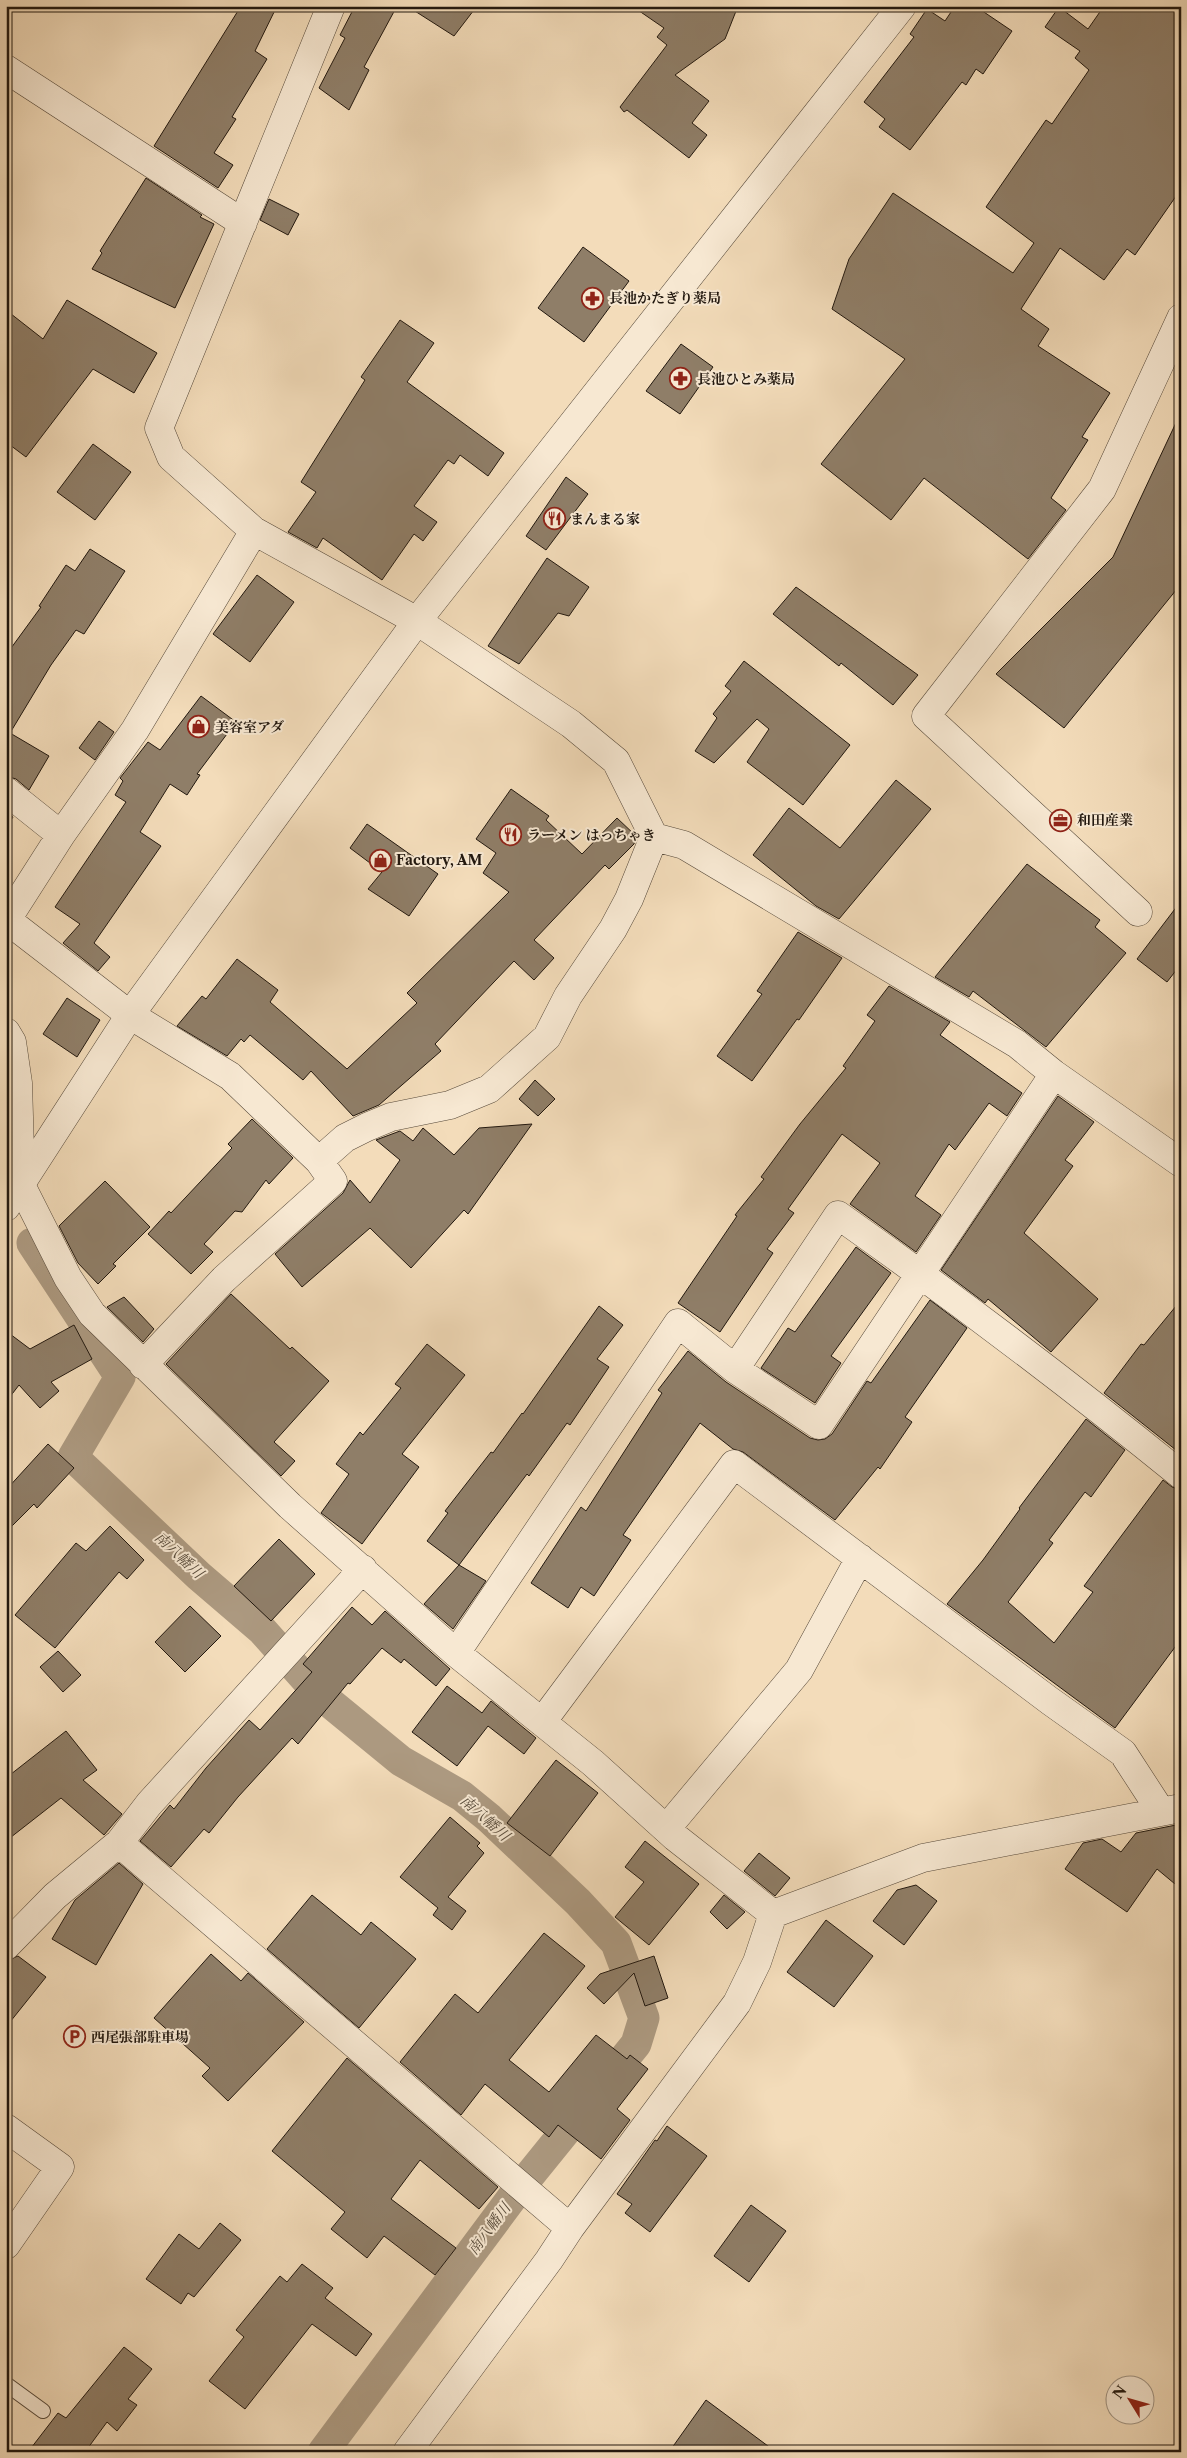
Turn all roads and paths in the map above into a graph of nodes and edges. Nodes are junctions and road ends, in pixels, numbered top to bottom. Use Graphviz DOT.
graph roads {
  1 [pos="331,6"];
  2 [pos="902,6"];
  3 [pos="6,69"];
  4 [pos="243,223"];
  5 [pos="1181,318"];
  6 [pos="254,531"];
  7 [pos="417,621"];
  8 [pos="6,791"];
  9 [pos="61,835"];
  10 [pos="654,837"];
  11 [pos="1138,912"];
  12 [pos="7,920"];
  13 [pos="130,1016"];
  14 [pos="6,1032"];
  15 [pos="1054,1074"];
  16 [pos="318,1161"];
  17 [pos="1181,1162"];
  18 [pos="14,1196"];
  19 [pos="921,1273"];
  20 [pos="143,1365"];
  21 [pos="735,1369"];
  22 [pos="1181,1475"];
  23 [pos="860,1558"];
  24 [pos="363,1569"];
  25 [pos="456,1653"];
  26 [pos="542,1722"];
  27 [pos="1171,1809"];
  28 [pos="666,1829"];
  29 [pos="119,1843"];
  30 [pos="773,1914"];
  31 [pos="6,1946"];
  32 [pos="6,2128"];
  33 [pos="570,2228"];
  34 [pos="6,2245"];
  35 [pos="6,2384"];
  36 [pos="43,2411"];
  37 [pos="407,2452"];
  1 -- 4 [label="street"];
  2 -- 7 [label="street"];
  3 -- 4 [label="street"];
  4 -- 6 [label="street"];
  5 -- 11 [label="street"];
  6 -- 7 [label="street"];
  6 -- 9 [label="street"];
  7 -- 10 [label="street"];
  7 -- 13 [label="street"];
  8 -- 9 [label="street"];
  9 -- 12 [label="street"];
  10 -- 15 [label="street"];
  10 -- 16 [label="street"];
  12 -- 13 [label="street"];
  13 -- 16 [label="street"];
  13 -- 18 [label="street"];
  14 -- 18 [label="street"];
  15 -- 17 [label="street"];
  15 -- 19 [label="street"];
  16 -- 20 [label="street"];
  18 -- 20 [label="street"];
  19 -- 21 [label="street"];
  19 -- 21 [label="street"];
  19 -- 22 [label="street"];
  20 -- 24 [label="street"];
  21 -- 25 [label="street"];
  23 -- 26 [label="street"];
  23 -- 27 [label="street"];
  23 -- 28 [label="street"];
  24 -- 25 [label="street"];
  24 -- 29 [label="street"];
  25 -- 26 [label="street"];
  26 -- 28 [label="street"];
  27 -- 30 [label="street"];
  28 -- 30 [label="street"];
  29 -- 31 [label="street"];
  29 -- 33 [label="street"];
  30 -- 33 [label="street"];
  32 -- 34 [label="street"];
  33 -- 37 [label="street"];
  35 -- 36 [label="lane"];
}
